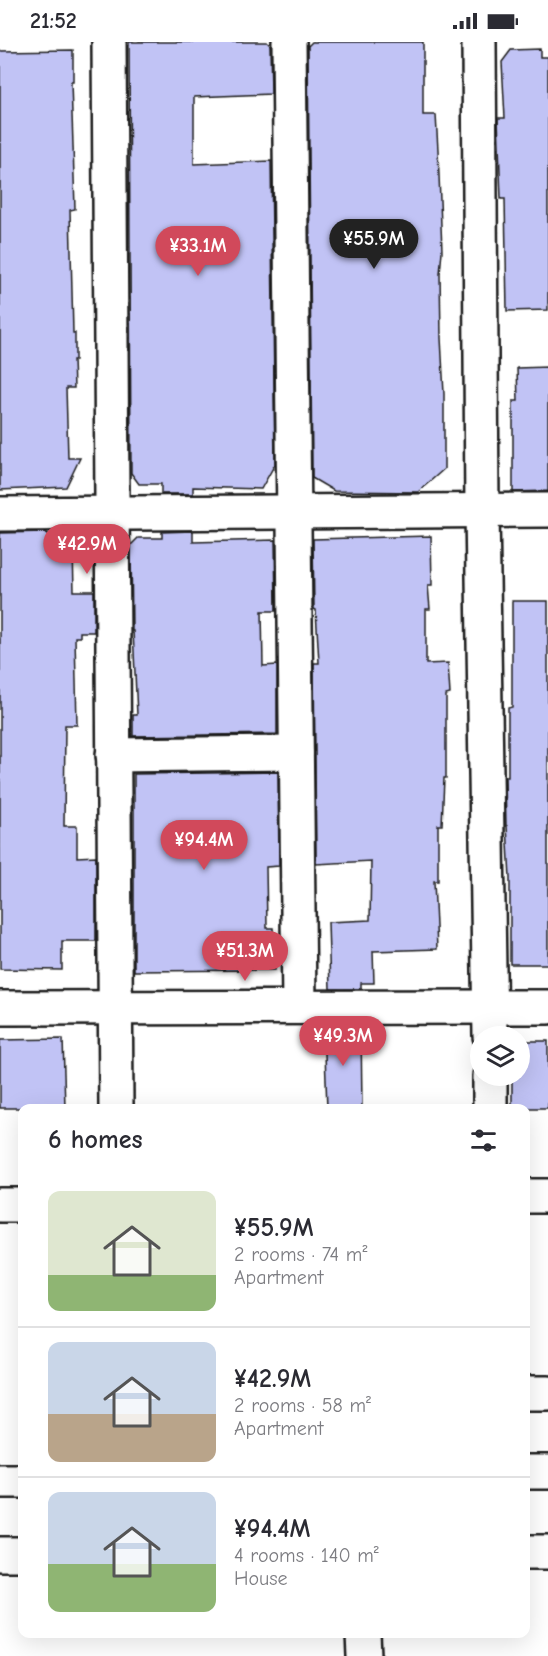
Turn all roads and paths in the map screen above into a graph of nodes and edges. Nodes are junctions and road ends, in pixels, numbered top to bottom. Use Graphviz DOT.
graph roads {
  1 [pos="109,42"];
  2 [pos="289,42"];
  3 [pos="479,42"];
  4 [pos="548,510"];
  5 [pos="293,512"];
  6 [pos="482,512"];
  7 [pos="112,513"];
  8 [pos="0,514"];
  9 [pos="296,753"];
  10 [pos="113,755"];
  11 [pos="299,1007"];
  12 [pos="548,1007"];
  13 [pos="0,1008"];
  14 [pos="115,1008"];
  15 [pos="490,1022"];
  16 [pos="490,1086"];
  17 [pos="116,1104"];
  18 [pos="490,1104"];
  19 [pos="530,1196"];
  20 [pos="548,1196"];
  21 [pos="0,1205"];
  22 [pos="18,1205"];
  23 [pos="530,1393"];
  24 [pos="548,1393"];
  25 [pos="530,1472"];
  26 [pos="548,1472"];
  27 [pos="0,1481"];
  28 [pos="18,1481"];
  29 [pos="530,1552"];
  30 [pos="548,1552"];
  31 [pos="0,1554"];
  32 [pos="18,1554"];
  33 [pos="363,1638"];
  34 [pos="364,1656"];
  1 -- 7 [label="street"];
  2 -- 5 [label="street"];
  3 -- 6 [label="street"];
  4 -- 6 [label="street"];
  5 -- 6 [label="street"];
  5 -- 7 [label="street"];
  5 -- 9 [label="street"];
  6 -- 15 [label="street"];
  7 -- 8 [label="street"];
  7 -- 10 [label="street"];
  9 -- 10 [label="street"];
  9 -- 11 [label="street"];
  10 -- 14 [label="street"];
  11 -- 14 [label="street"];
  11 -- 15 [label="street"];
  12 -- 15 [label="street"];
  13 -- 14 [label="street"];
  14 -- 17 [label="street"];
  16 -- 18 [label="street"];
  19 -- 20 [label="street"];
  21 -- 22 [label="street"];
  23 -- 24 [label="street"];
  25 -- 26 [label="street"];
  27 -- 28 [label="street"];
  29 -- 30 [label="street"];
  31 -- 32 [label="street"];
  33 -- 34 [label="street"];
}
